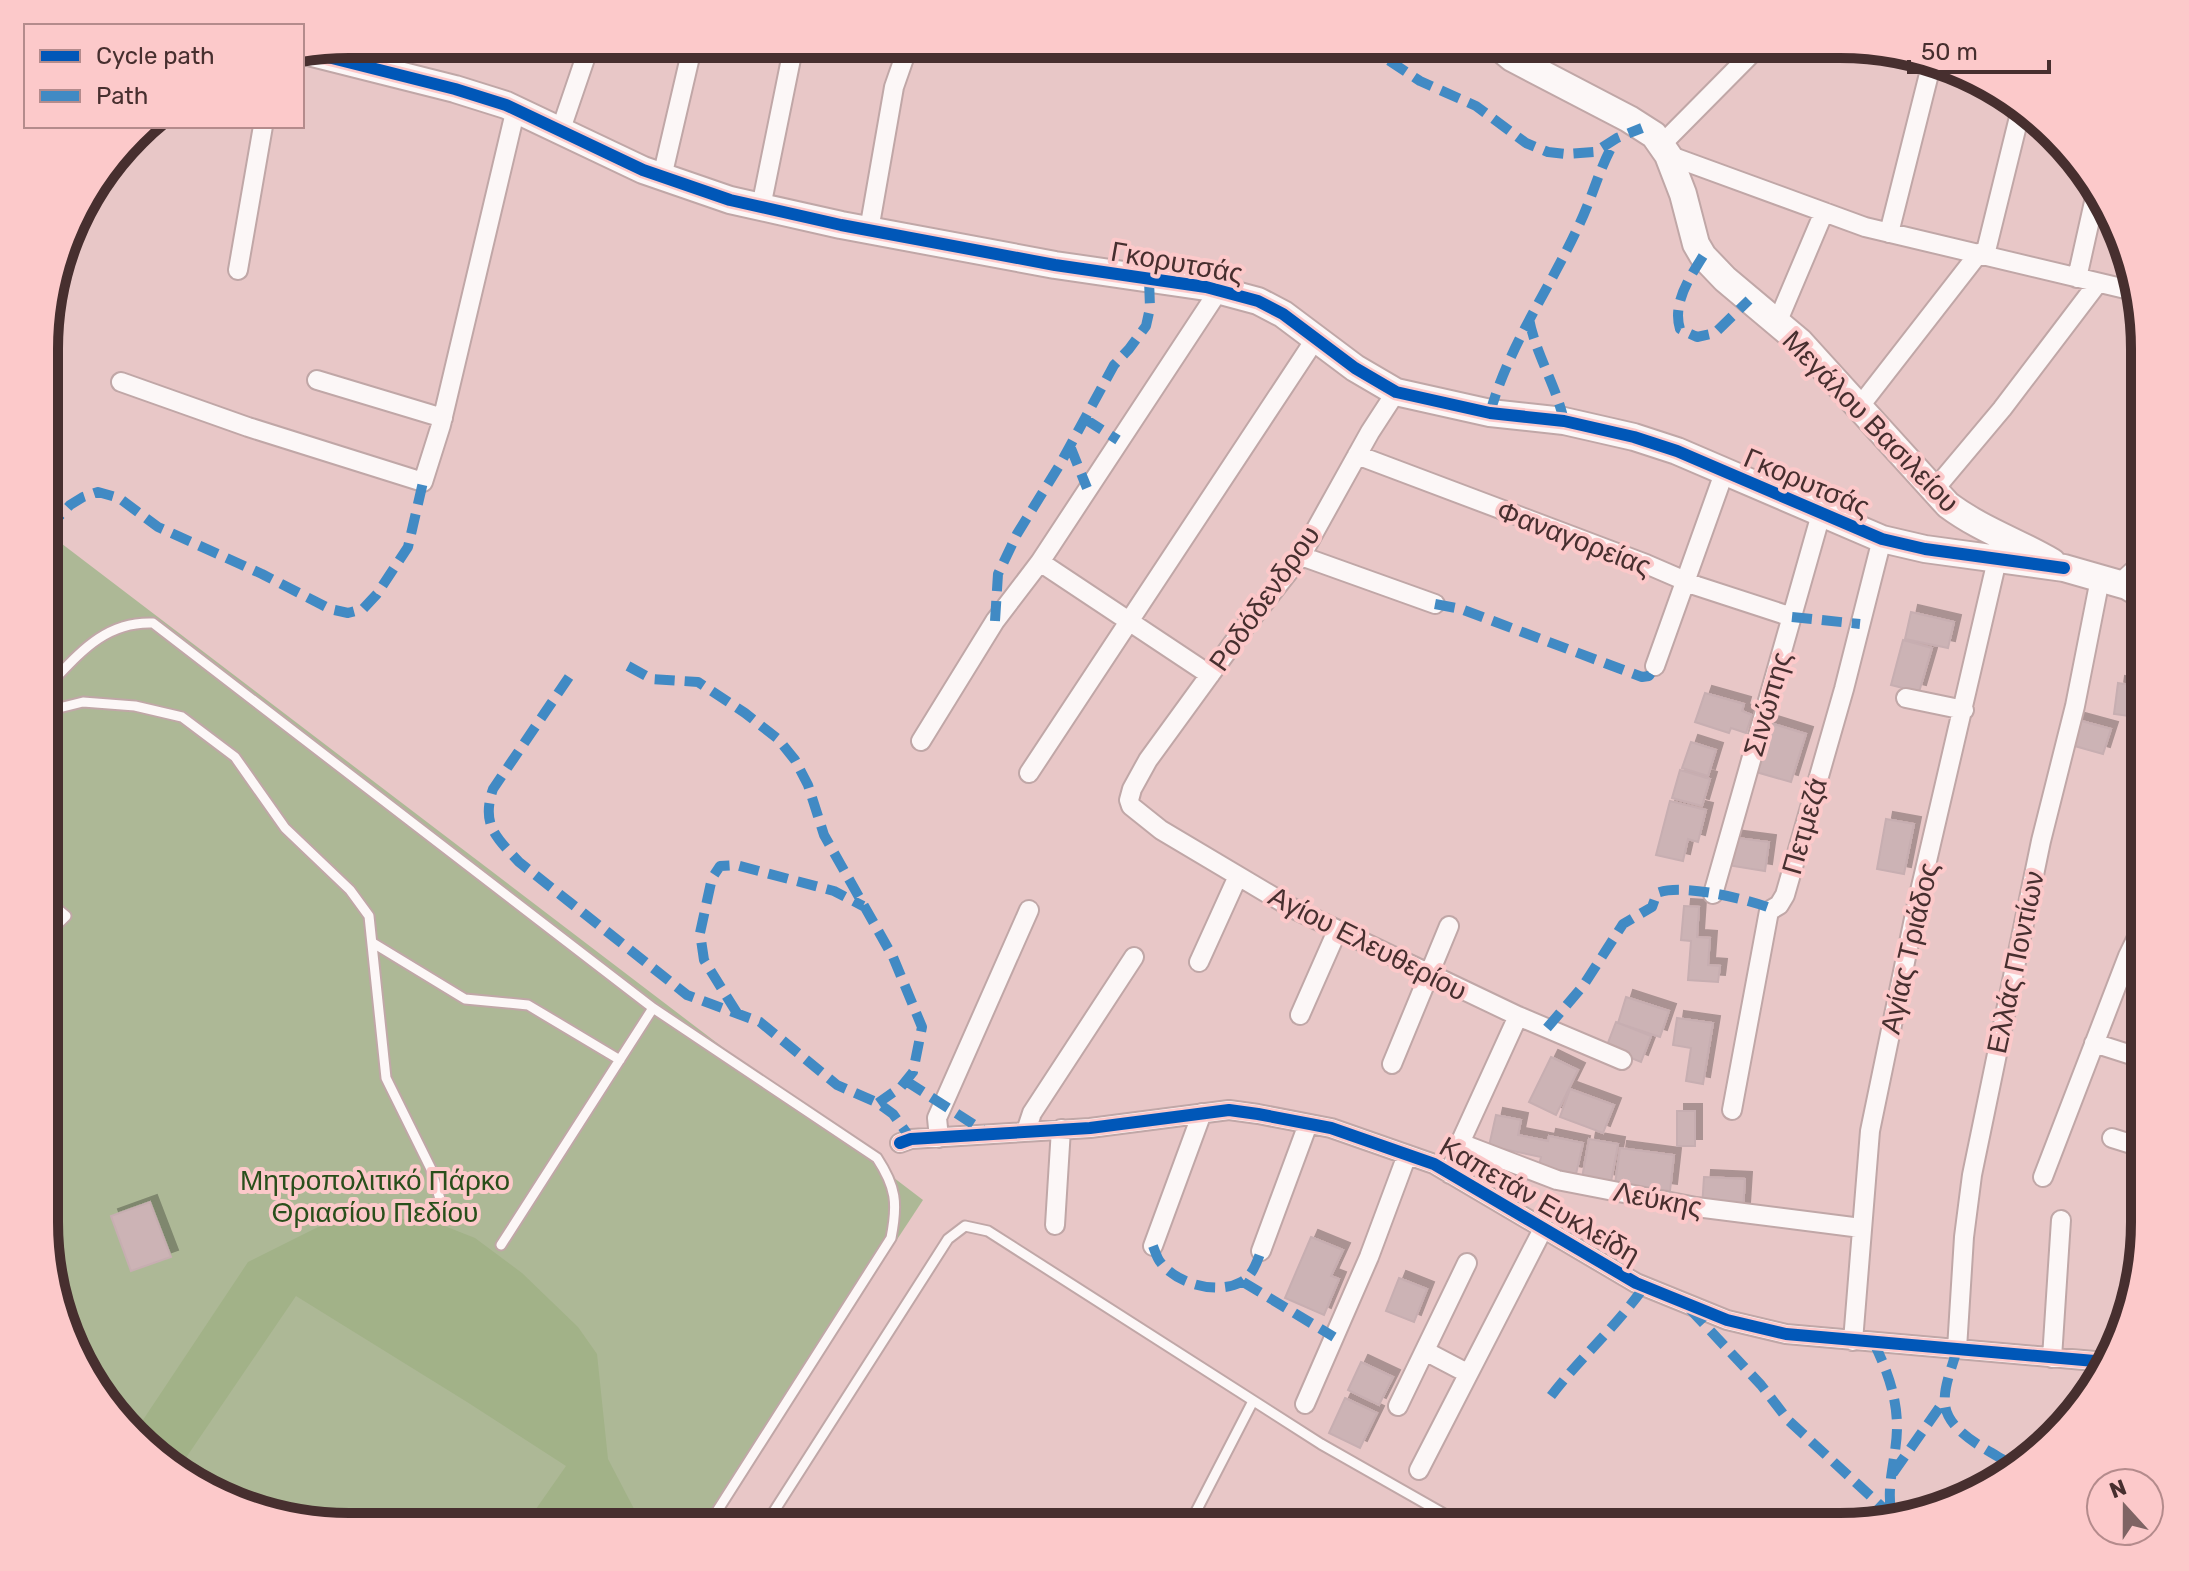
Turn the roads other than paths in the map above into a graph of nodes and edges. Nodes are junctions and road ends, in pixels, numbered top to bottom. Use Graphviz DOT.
graph roads {
  1 [pos="360,58"];
  2 [pos="585,58"];
  3 [pos="690,58"];
  4 [pos="791,58"];
  5 [pos="904,58"];
  6 [pos="1512,58"];
  7 [pos="1748,58"];
  8 [pos="1930,72"];
  9 [pos="516,108"];
  10 [pos="2018,119"];
  11 [pos="263,128"];
  12 [pos="561,129"];
  13 [pos="1664,150"];
  14 [pos="662,177"];
  15 [pos="2093,206"];
  16 [pos="761,207"];
  17 [pos="1824,212"];
  18 [pos="869,230"];
  19 [pos="1889,233"];
  20 [pos="1982,254"];
  21 [pos="238,270"];
  22 [pos="2077,278"];
  23 [pos="2097,284"];
  24 [pos="2124,289"];
  25 [pos="1219,290"];
  26 [pos="1777,323"];
  27 [pos="1316,338"];
  28 [pos="317,380"];
  29 [pos="121,382"];
  30 [pos="1396,392"];
  31 [pos="1860,406"];
  32 [pos="443,418"];
  33 [pos="1357,455"];
  34 [pos="1724,473"];
  35 [pos="1934,490"];
  36 [pos="1821,514"];
  37 [pos="1882,539"];
  38 [pos="1301,556"];
  39 [pos="1997,560"];
  40 [pos="1040,562"];
  41 [pos="2064,568"];
  42 [pos="2131,569"];
  43 [pos="2110,581"];
  44 [pos="1687,582"];
  45 [pos="2131,590"];
  46 [pos="1435,604"];
  47 [pos="1792,617"];
  48 [pos="1130,622"];
  49 [pos="1655,666"];
  50 [pos="58,675"];
  51 [pos="1210,675"];
  52 [pos="1906,698"];
  53 [pos="58,708"];
  54 [pos="1964,710"];
  55 [pos="921,741"];
  56 [pos="1029,773"];
  57 [pos="1129,800"];
  58 [pos="1238,876"];
  59 [pos="1713,894"];
  60 [pos="58,909"];
  61 [pos="1029,910"];
  62 [pos="58,924"];
  63 [pos="1449,926"];
  64 [pos="1337,931"];
  65 [pos="373,943"];
  66 [pos="1134,957"];
  67 [pos="1199,962"];
  68 [pos="2131,966"];
  69 [pos="1429,975"];
  70 [pos="653,1008"];
  71 [pos="1300,1015"];
  72 [pos="1518,1016"];
  73 [pos="2094,1043"];
  74 [pos="2131,1055"];
  75 [pos="620,1060"];
  76 [pos="1622,1060"];
  77 [pos="1392,1064"];
  78 [pos="1732,1110"];
  79 [pos="1202,1113"];
  80 [pos="1308,1124"];
  81 [pos="1061,1129"];
  82 [pos="1026,1131"];
  83 [pos="939,1138"];
  84 [pos="2112,1138"];
  85 [pos="900,1143"];
  86 [pos="1460,1143"];
  87 [pos="2131,1144"];
  88 [pos="1407,1155"];
  89 [pos="1450,1174"];
  90 [pos="2043,1177"];
  91 [pos="446,1219"];
  92 [pos="2061,1220"];
  93 [pos="1055,1225"];
  94 [pos="1861,1228"];
  95 [pos="1543,1229"];
  96 [pos="501,1245"];
  97 [pos="1153,1246"];
  98 [pos="1261,1251"];
  99 [pos="1467,1263"];
  100 [pos="1853,1341"];
  101 [pos="1957,1349"];
  102 [pos="1425,1351"];
  103 [pos="2052,1358"];
  104 [pos="2094,1365"];
  105 [pos="1467,1373"];
  106 [pos="1253,1401"];
  107 [pos="1305,1404"];
  108 [pos="1398,1406"];
  109 [pos="1419,1470"];
  110 [pos="716,1513"];
  111 [pos="773,1513"];
  112 [pos="1195,1513"];
  113 [pos="1442,1513"];
  1 -- 9 [label="street, Γκορυτσάς"];
  2 -- 12 [label="street"];
  3 -- 14 [label="street"];
  4 -- 16 [label="street"];
  5 -- 18 [label="street"];
  6 -- 13 [label="street"];
  7 -- 13 [label="street"];
  8 -- 19 [label="street"];
  9 -- 12 [label="street, Γκορυτσάς"];
  9 -- 32 [label="street"];
  10 -- 20 [label="street"];
  11 -- 21 [label="street"];
  12 -- 14 [label="street, Γκορυτσάς"];
  13 -- 17 [label="street"];
  13 -- 26 [label="street, Μεγάλου Βασιλείου"];
  14 -- 16 [label="street, Γκορυτσάς"];
  15 -- 22 [label="street"];
  16 -- 18 [label="street, Γκορυτσάς"];
  17 -- 19 [label="street"];
  17 -- 26 [label="street"];
  18 -- 25 [label="street, Γκορυτσάς"];
  19 -- 20 [label="street"];
  20 -- 22 [label="street"];
  20 -- 31 [label="street"];
  22 -- 23 [label="street"];
  23 -- 24 [label="street"];
  23 -- 35 [label="street"];
  25 -- 27 [label="street, Γκορυτσάς"];
  25 -- 40 [label="street"];
  26 -- 31 [label="street, Μεγάλου Βασιλείου"];
  27 -- 30 [label="street, Γκορυτσάς"];
  27 -- 48 [label="street"];
  28 -- 32 [label="street"];
  29 -- 32 [label="street"];
  30 -- 33 [label="street, Ροδόδενδρου"];
  30 -- 34 [label="street, Γκορυτσάς"];
  31 -- 35 [label="street, Μεγάλου Βασιλείου"];
  33 -- 38 [label="street, Ροδόδενδρου"];
  33 -- 44 [label="street, Φαναγορείας"];
  34 -- 36 [label="street, Γκορυτσάς"];
  34 -- 44 [label="street"];
  35 -- 41 [label="street, Μεγάλου Βασιλείου"];
  36 -- 37 [label="street, Γκορυτσάς"];
  36 -- 47 [label="street, Σινώπης"];
  37 -- 39 [label="street, Γκορυτσάς"];
  37 -- 78 [label="street, Πετμεζά"];
  38 -- 46 [label="street"];
  38 -- 51 [label="street, Ροδόδενδρου"];
  39 -- 41 [label="street, Γκορυτσάς"];
  39 -- 54 [label="street, Αγίας Τριάδος"];
  40 -- 48 [label="street"];
  40 -- 55 [label="street"];
  41 -- 43 [label="street"];
  42 -- 43 [label="street"];
  43 -- 45 [label="street"];
  43 -- 101 [label="street, Ελλάς Ποντίων"];
  44 -- 47 [label="street, Φαναγορείας"];
  44 -- 49 [label="street"];
  47 -- 59 [label="street, Σινώπης"];
  48 -- 51 [label="street"];
  48 -- 56 [label="street"];
  50 -- 70 [label="lane"];
  51 -- 57 [label="street, Ροδόδενδρου"];
  52 -- 54 [label="street"];
  53 -- 65 [label="lane"];
  54 -- 94 [label="street, Αγίας Τριάδος"];
  57 -- 58 [label="street, Αγίου Ελευθερίου"];
  58 -- 64 [label="street, Αγίου Ελευθερίου"];
  58 -- 67 [label="street"];
  60 -- 62 [label="lane"];
  61 -- 83 [label="street"];
  63 -- 69 [label="street"];
  64 -- 69 [label="street, Αγίου Ελευθερίου"];
  64 -- 71 [label="street"];
  65 -- 75 [label="lane"];
  65 -- 91 [label="lane"];
  66 -- 82 [label="street"];
  68 -- 73 [label="street"];
  69 -- 72 [label="street, Αγίου Ελευθερίου"];
  69 -- 77 [label="street"];
  70 -- 75 [label="lane"];
  70 -- 110 [label="lane"];
  72 -- 76 [label="street, Αγίου Ελευθερίου"];
  72 -- 86 [label="street"];
  73 -- 74 [label="street"];
  73 -- 90 [label="street"];
  75 -- 96 [label="lane"];
  79 -- 80 [label="street, Καπετάν Ευκλείδη"];
  79 -- 81 [label="street, Καπετάν Ευκλείδη"];
  79 -- 97 [label="street"];
  80 -- 88 [label="street, Καπετάν Ευκλείδη"];
  80 -- 98 [label="street"];
  81 -- 82 [label="street, Καπετάν Ευκλείδη"];
  81 -- 93 [label="street"];
  82 -- 83 [label="street, Καπετάν Ευκλείδη"];
  83 -- 85 [label="street, Καπετάν Ευκλείδη"];
  84 -- 87 [label="street"];
  86 -- 89 [label="street"];
  86 -- 94 [label="street, Λεύκης"];
  88 -- 89 [label="street, Καπετάν Ευκλείδη"];
  88 -- 107 [label="street"];
  89 -- 95 [label="street, Καπετάν Ευκλείδη"];
  92 -- 103 [label="street"];
  94 -- 100 [label="street, Αγίας Τριάδος"];
  95 -- 100 [label="street, Καπετάν Ευκλείδη"];
  95 -- 105 [label="street"];
  99 -- 102 [label="street"];
  100 -- 101 [label="street, Καπετάν Ευκλείδη"];
  101 -- 103 [label="street, Καπετάν Ευκλείδη"];
  102 -- 105 [label="street"];
  102 -- 108 [label="street"];
  103 -- 104 [label="street, Καπετάν Ευκλείδη"];
  105 -- 109 [label="street"];
  106 -- 111 [label="lane"];
  106 -- 112 [label="lane"];
  106 -- 113 [label="lane"];
}
